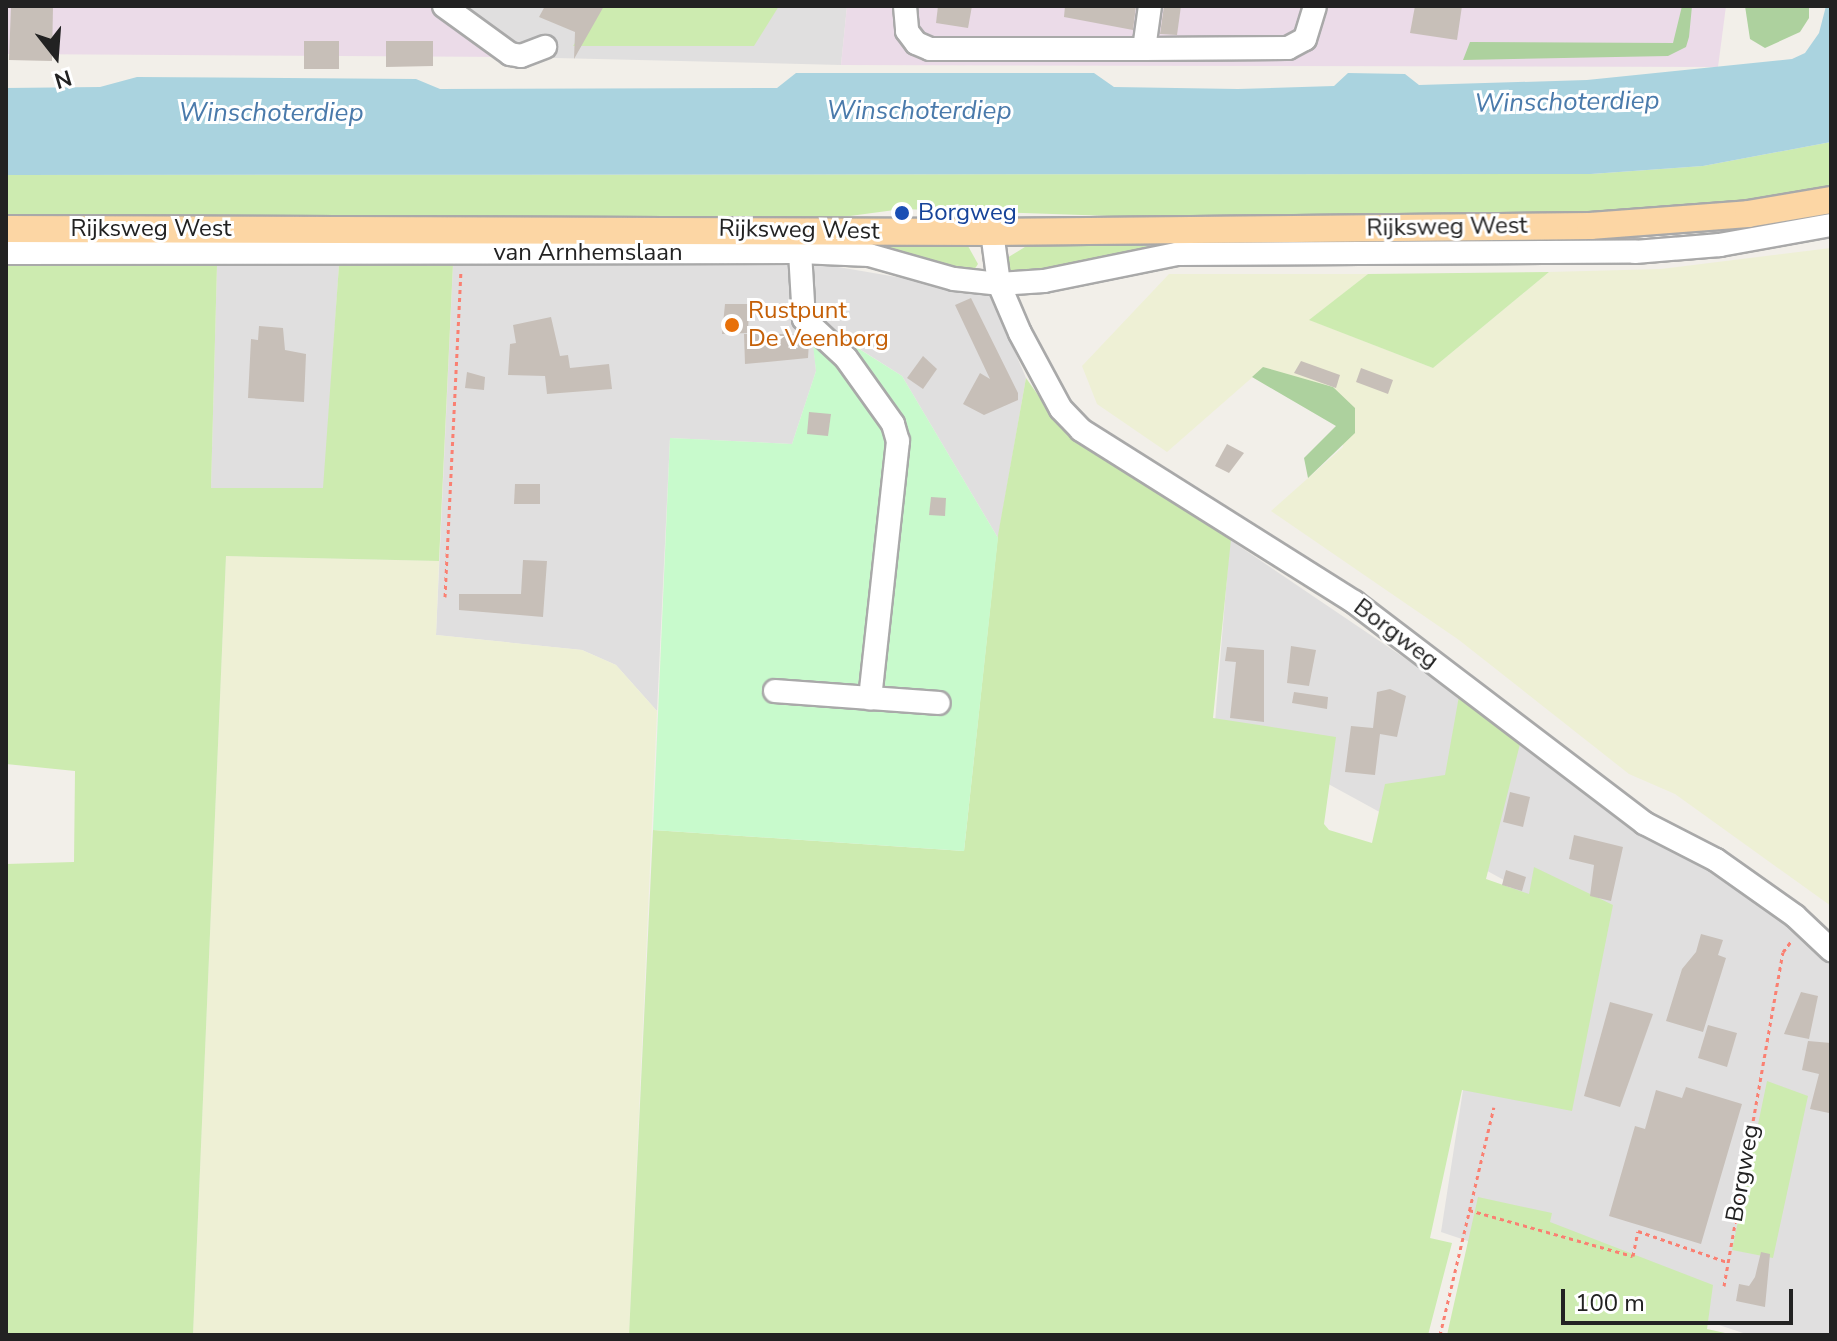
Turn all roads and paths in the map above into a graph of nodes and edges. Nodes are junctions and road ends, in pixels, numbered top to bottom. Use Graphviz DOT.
graph roads {
  1 [pos="444,6"];
  2 [pos="905,6"];
  3 [pos="1150,6"];
  4 [pos="1315,6"];
  5 [pos="545,47"];
  6 [pos="1144,49"];
  7 [pos="1831,200"];
  8 [pos="1831,225"];
  9 [pos="6,229"];
  10 [pos="992,232"];
  11 [pos="800,252"];
  12 [pos="6,253"];
  13 [pos="461,254"];
  14 [pos="999,284"];
  15 [pos="445,597"];
  16 [pos="775,691"];
  17 [pos="870,698"];
  18 [pos="939,703"];
  19 [pos="1803,924"];
  20 [pos="1831,950"];
  21 [pos="1494,1107"];
  22 [pos="1469,1210"];
  23 [pos="1727,1262"];
  24 [pos="1724,1286"];
  25 [pos="1440,1335"];
  1 -- 5 [label="street"];
  2 -- 6 [label="street"];
  3 -- 6 [label="street"];
  4 -- 6 [label="street"];
  7 -- 10 [label="main road, Rijksweg West"];
  8 -- 14 [label="street, Rijksweg West"];
  9 -- 10 [label="main road, Rijksweg West"];
  10 -- 14 [label="street, Borgweg"];
  11 -- 13 [label="street, van Arnhemslaan"];
  11 -- 14 [label="street, van Arnhemslaan"];
  11 -- 17 [label="street"];
  12 -- 13 [label="street, van Arnhemslaan"];
  13 -- 15 [label="path, van Arnhemslaan"];
  14 -- 19 [label="street, Borgweg"];
  16 -- 17 [label="street"];
  17 -- 18 [label="street"];
  19 -- 20 [label="street, Borgweg"];
  19 -- 23 [label="path, Borgweg"];
  21 -- 22 [label="path"];
  22 -- 23 [label="path"];
  22 -- 25 [label="path"];
  23 -- 24 [label="path, Borgweg"];
}
